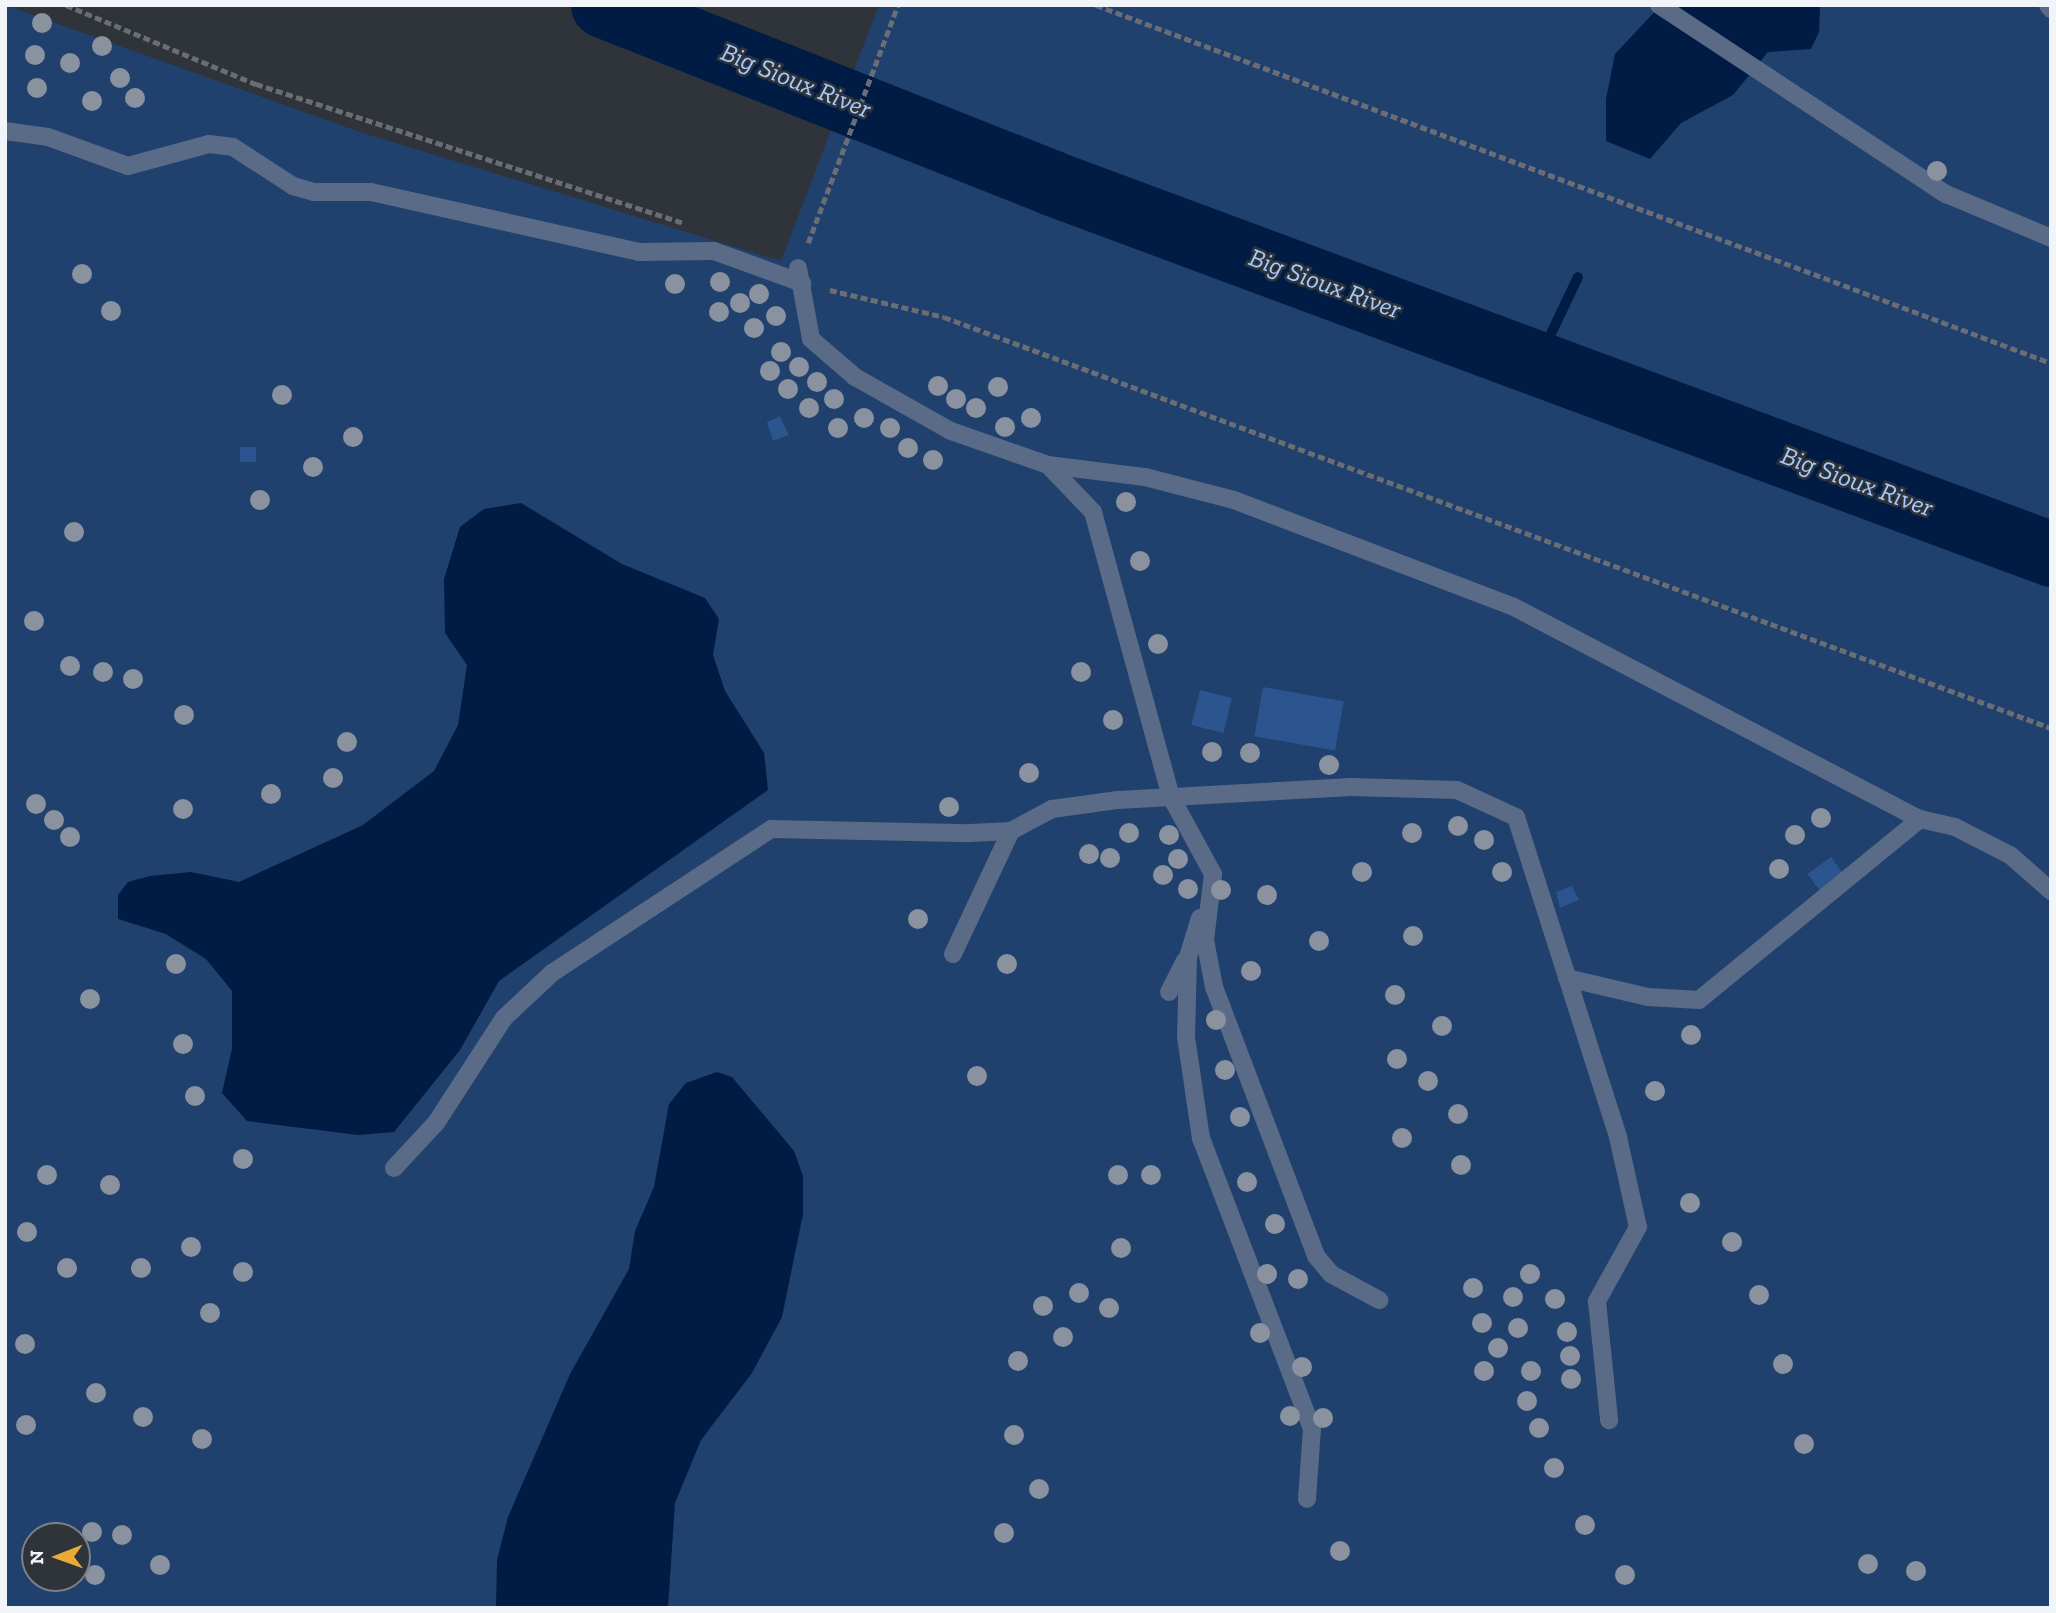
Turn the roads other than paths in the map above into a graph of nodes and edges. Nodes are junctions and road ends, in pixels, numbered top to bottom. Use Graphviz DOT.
graph roads {
  1 [pos="1659,5"];
  2 [pos="5,131"];
  3 [pos="2051,238"];
  4 [pos="1048,465"];
  5 [pos="1171,797"];
  6 [pos="1920,819"];
  7 [pos="1011,831"];
  8 [pos="1213,874"];
  9 [pos="2051,891"];
  10 [pos="953,954"];
  11 [pos="1188,957"];
  12 [pos="1567,978"];
  13 [pos="1169,992"];
  14 [pos="394,1168"];
  15 [pos="1379,1300"];
  16 [pos="1609,1420"];
  17 [pos="1307,1499"];
  1 -- 3 [label="lane"];
  2 -- 4 [label="lane"];
  4 -- 5 [label="lane"];
  4 -- 6 [label="lane"];
  5 -- 7 [label="lane"];
  5 -- 8 [label="lane"];
  5 -- 12 [label="lane"];
  6 -- 9 [label="lane"];
  6 -- 12 [label="lane"];
  7 -- 10 [label="lane"];
  7 -- 14 [label="lane"];
  8 -- 11 [label="lane"];
  8 -- 15 [label="lane"];
  11 -- 13 [label="lane"];
  11 -- 17 [label="lane"];
  12 -- 16 [label="lane"];
}
